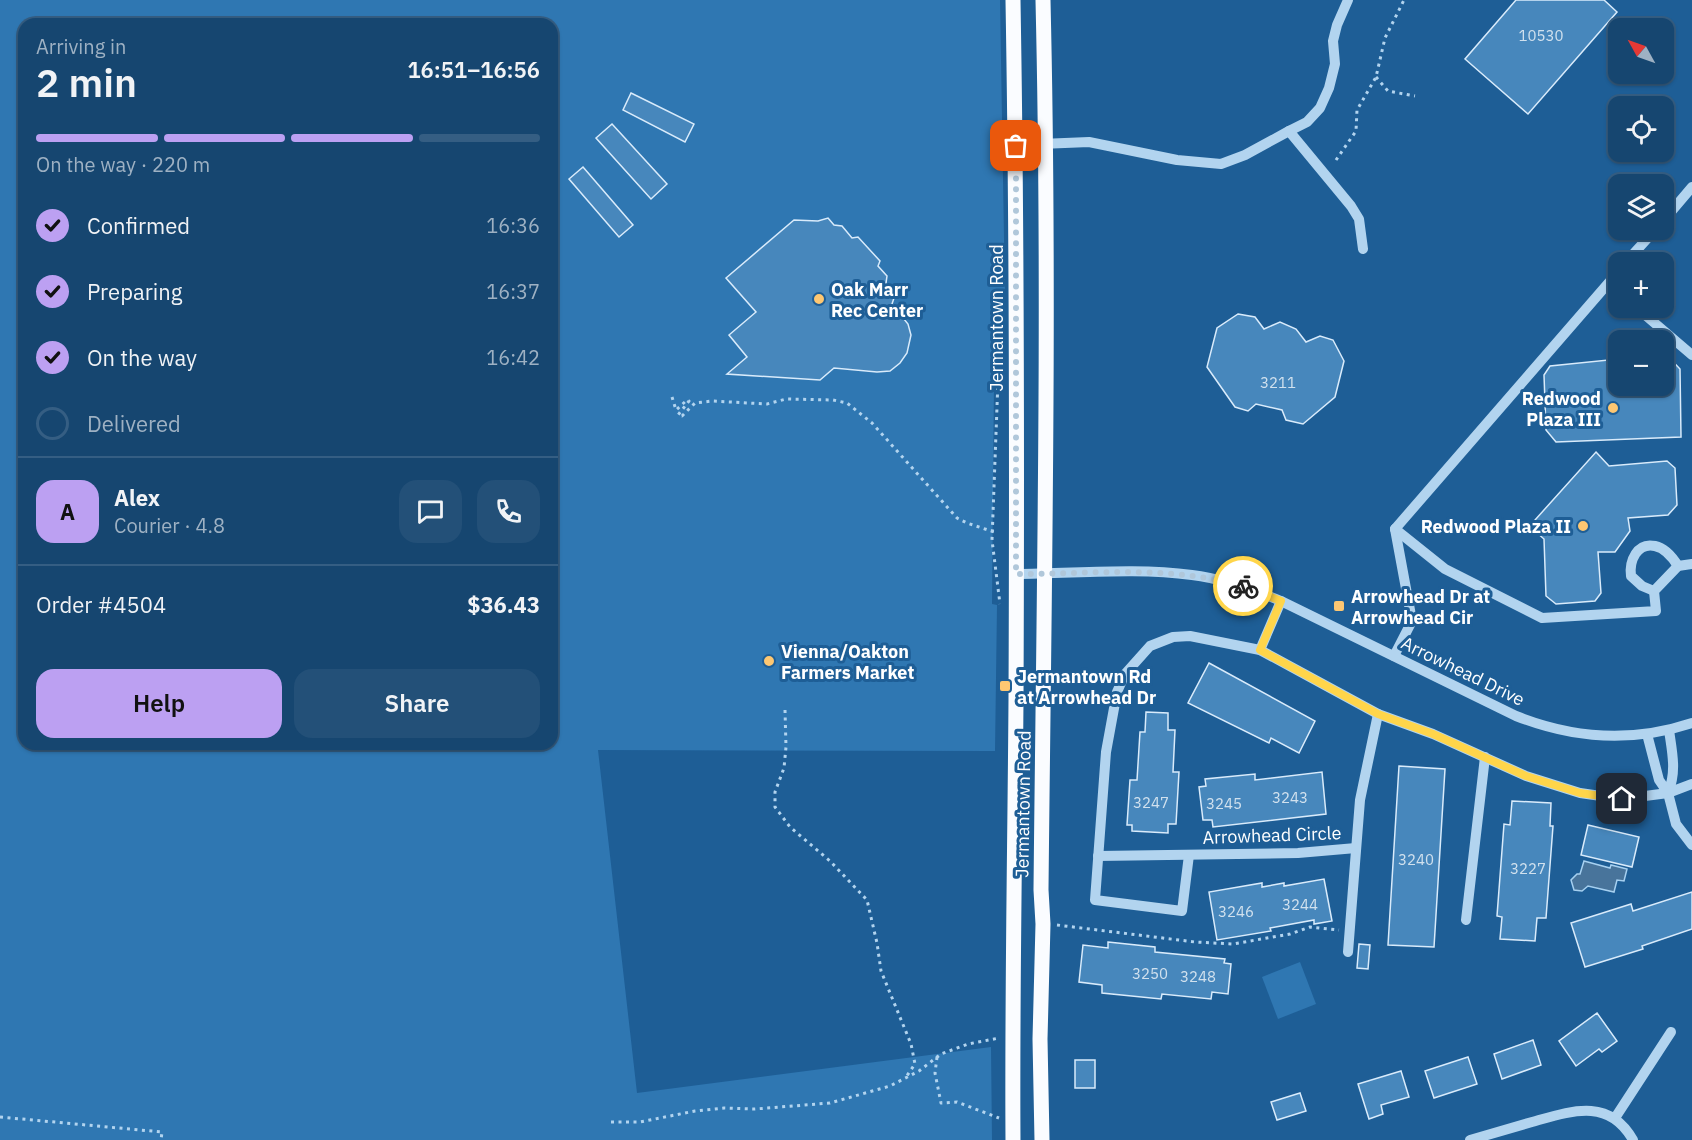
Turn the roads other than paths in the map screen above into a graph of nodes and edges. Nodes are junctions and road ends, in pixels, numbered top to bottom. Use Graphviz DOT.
graph roads {
  1 [pos="1013,0"];
  2 [pos="1043,0"];
  3 [pos="1347,0"];
  4 [pos="1289,131"];
  5 [pos="1045,144"];
  6 [pos="1016,146"];
  7 [pos="1692,187"];
  8 [pos="1674,208"];
  9 [pos="1646,240"];
  10 [pos="1363,249"];
  11 [pos="1635,252"];
  12 [pos="1608,284"];
  13 [pos="1649,318"];
  14 [pos="1692,355"];
  15 [pos="1395,529"];
  16 [pos="1692,564"];
  17 [pos="1678,566"];
  18 [pos="1016,574"];
  19 [pos="1045,574"];
  20 [pos="1654,591"];
  21 [pos="1281,601"];
  22 [pos="1260,650"];
  23 [pos="1394,656"];
  24 [pos="1378,714"];
  25 [pos="1692,723"];
  26 [pos="1669,730"];
  27 [pos="1647,734"];
  28 [pos="1485,757"];
  29 [pos="1692,784"];
  30 [pos="1668,793"];
  31 [pos="1692,845"];
  32 [pos="1356,848"];
  33 [pos="1189,855"];
  34 [pos="1098,856"];
  35 [pos="1466,920"];
  36 [pos="1348,952"];
  37 [pos="1671,1032"];
  38 [pos="1615,1118"];
  39 [pos="1013,1140"];
  40 [pos="1042,1140"];
  41 [pos="1470,1140"];
  42 [pos="1634,1140"];
  1 -- 6 [label="main road, Jermantown Road"];
  2 -- 5 [label="main road, Jermantown Road"];
  3 -- 4 [label="street"];
  4 -- 5 [label="street"];
  4 -- 10 [label="street"];
  5 -- 6 [label="street"];
  5 -- 19 [label="main road, Jermantown Road"];
  6 -- 18 [label="main road, Jermantown Road"];
  7 -- 8 [label="street"];
  9 -- 11 [label="street"];
  12 -- 15 [label="street"];
  13 -- 14 [label="street"];
  15 -- 20 [label="street"];
  15 -- 23 [label="street"];
  16 -- 17 [label="street"];
  17 -- 20 [label="street"];
  17 -- 20 [label="street"];
  18 -- 19 [label="street, Arrowhead Drive"];
  18 -- 39 [label="main road, Jermantown Road"];
  19 -- 21 [label="street, Arrowhead Drive"];
  19 -- 40 [label="main road, Jermantown Road"];
  21 -- 22 [label="street"];
  21 -- 23 [label="street, Arrowhead Drive"];
  22 -- 24 [label="street, Arrowhead Circle"];
  22 -- 34 [label="street, Arrowhead Circle"];
  23 -- 27 [label="street, Arrowhead Drive"];
  24 -- 28 [label="street, Arrowhead Circle"];
  24 -- 32 [label="street, Arrowhead Circle"];
  25 -- 26 [label="street, Arrowhead Drive"];
  26 -- 27 [label="street, Arrowhead Drive"];
  26 -- 30 [label="street"];
  27 -- 30 [label="street"];
  28 -- 30 [label="street, Arrowhead Circle"];
  28 -- 35 [label="street"];
  29 -- 30 [label="street, Arrowhead Circle"];
  30 -- 31 [label="street"];
  32 -- 33 [label="street, Arrowhead Circle"];
  32 -- 36 [label="street, Arrowhead Circle"];
  33 -- 34 [label="street, Arrowhead Circle"];
  33 -- 34 [label="street, Arrowhead Circle"];
  37 -- 38 [label="street"];
  38 -- 41 [label="street"];
  38 -- 42 [label="street"];
}
